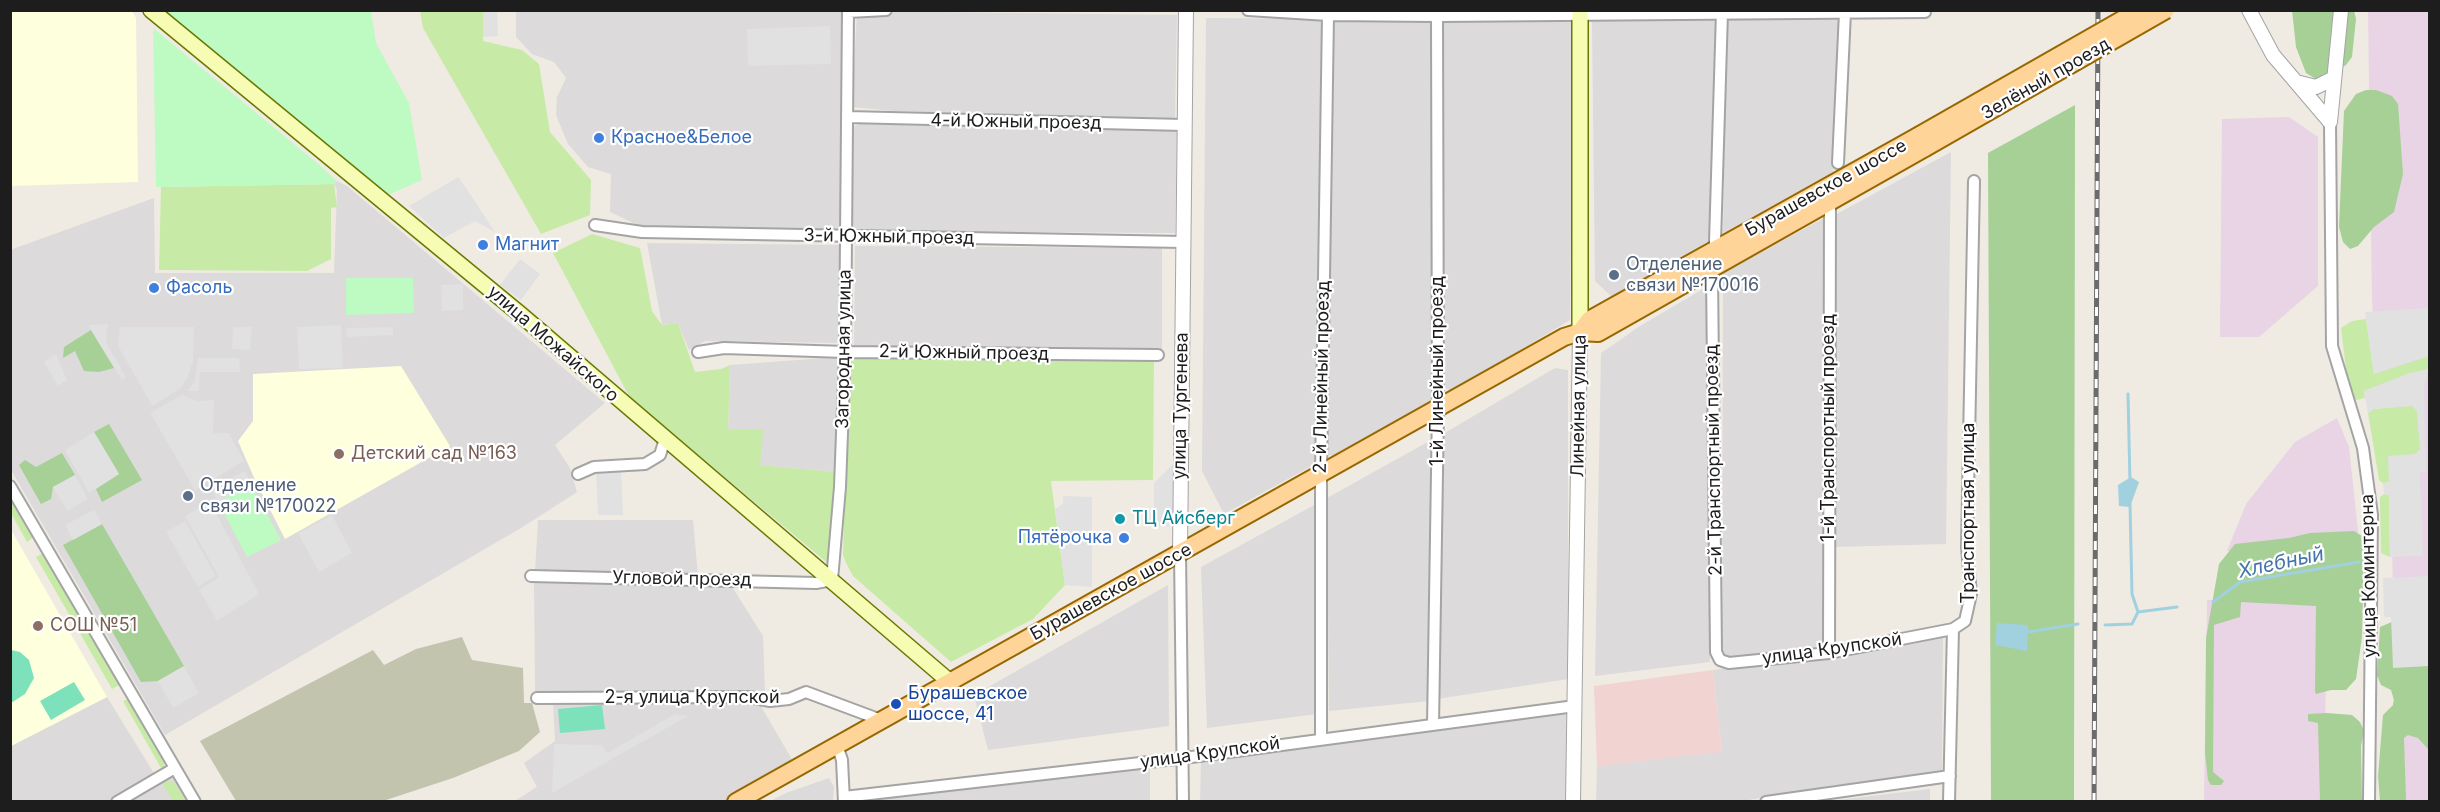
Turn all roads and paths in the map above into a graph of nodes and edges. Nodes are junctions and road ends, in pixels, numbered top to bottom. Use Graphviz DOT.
graph roads {
  1 [pos="151,10"];
  2 [pos="886,10"];
  3 [pos="1186,10"];
  4 [pos="1248,10"];
  5 [pos="2139,10"];
  6 [pos="2166,10"];
  7 [pos="2249,10"];
  8 [pos="2341,10"];
  9 [pos="848,11"];
  10 [pos="1722,12"];
  11 [pos="1845,12"];
  12 [pos="1925,12"];
  13 [pos="1580,13"];
  14 [pos="1328,15"];
  15 [pos="1437,16"];
  16 [pos="2334,78"];
  17 [pos="2294,81"];
  18 [pos="847,117"];
  19 [pos="2330,123"];
  20 [pos="1184,125"];
  21 [pos="1922,142"];
  22 [pos="1838,163"];
  23 [pos="1974,181"];
  24 [pos="1830,203"];
  25 [pos="596,225"];
  26 [pos="846,236"];
  27 [pos="1183,242"];
  28 [pos="1718,248"];
  29 [pos="1709,269"];
  30 [pos="1580,332"];
  31 [pos="698,352"];
  32 [pos="845,352"];
  33 [pos="1158,355"];
  34 [pos="1438,409"];
  35 [pos="665,439"];
  36 [pos="578,474"];
  37 [pos="1321,474"];
  38 [pos="10,486"];
  39 [pos="1179,553"];
  40 [pos="531,576"];
  41 [pos="832,580"];
  42 [pos="1953,629"];
  43 [pos="1716,651"];
  44 [pos="1829,653"];
  45 [pos="950,682"];
  46 [pos="537,698"];
  47 [pos="1575,706"];
  48 [pos="881,720"];
  49 [pos="1433,725"];
  50 [pos="1321,738"];
  51 [pos="837,745"];
  52 [pos="1184,758"];
  53 [pos="176,768"];
  54 [pos="1950,776"];
  55 [pos="844,799"];
  56 [pos="117,801"];
  57 [pos="195,801"];
  58 [pos="736,801"];
  59 [pos="1183,801"];
  60 [pos="1574,801"];
  61 [pos="1766,801"];
  62 [pos="1949,801"];
  63 [pos="2369,801"];
  1 -- 35 [label="main road, улица Можайского"];
  2 -- 9 [label="street"];
  3 -- 20 [label="street, улица Тургенева"];
  4 -- 14 [label="street"];
  5 -- 21 [label="main road, Зелёный проезд, bridge"];
  6 -- 21 [label="main road, Зелёный проезд, bridge"];
  7 -- 17 [label="street"];
  8 -- 16 [label="street"];
  9 -- 18 [label="street, Загородная улица"];
  10 -- 11 [label="street"];
  10 -- 13 [label="street"];
  10 -- 28 [label="street"];
  11 -- 12 [label="street"];
  11 -- 22 [label="street"];
  13 -- 15 [label="street"];
  13 -- 30 [label="main road, Линейная улица"];
  14 -- 15 [label="street"];
  14 -- 37 [label="street, 2-й Линейный проезд"];
  15 -- 34 [label="street, 1-й Линейный проезд"];
  16 -- 17 [label="street"];
  16 -- 19 [label="street"];
  17 -- 19 [label="street"];
  18 -- 20 [label="street, 4-й Южный проезд"];
  18 -- 26 [label="street, Загородная улица"];
  19 -- 63 [label="street, улица Коминтерна"];
  20 -- 27 [label="street, улица Тургенева"];
  21 -- 24 [label="main road, Бурашевское шоссе"];
  21 -- 28 [label="main road, Бурашевское шоссе"];
  23 -- 42 [label="street, Транспортная улица"];
  24 -- 29 [label="main road, Бурашевское шоссе"];
  24 -- 44 [label="street, 1-й Транспортный проезд"];
  25 -- 26 [label="street, 3-й Южный проезд"];
  26 -- 27 [label="street, 3-й Южный проезд"];
  26 -- 32 [label="street, Загородная улица"];
  27 -- 39 [label="street, улица Тургенева"];
  28 -- 30 [label="main road, Бурашевское шоссе"];
  29 -- 30 [label="main road, Бурашевское шоссе"];
  29 -- 43 [label="street, 2-й Транспортный проезд"];
  30 -- 34 [label="main road, Бурашевское шоссе"];
  30 -- 47 [label="street, Линейная улица"];
  31 -- 32 [label="street, 2-й Южный проезд"];
  32 -- 33 [label="street, 2-й Южный проезд"];
  32 -- 41 [label="street, Загородная улица"];
  34 -- 37 [label="main road, Бурашевское шоссе"];
  34 -- 49 [label="street, 1-й Линейный проезд"];
  35 -- 36 [label="street"];
  35 -- 41 [label="main road, улица Можайского"];
  37 -- 39 [label="main road, Бурашевское шоссе"];
  37 -- 50 [label="street, 2-й Линейный проезд"];
  38 -- 53 [label="street"];
  39 -- 45 [label="main road, Бурашевское шоссе"];
  39 -- 52 [label="street, улица Тургенева"];
  40 -- 41 [label="street, Угловой проезд"];
  41 -- 45 [label="main road, улица Можайского"];
  42 -- 44 [label="street, улица Крупской"];
  42 -- 54 [label="street, Транспортная улица"];
  43 -- 44 [label="street, улица Крупской"];
  45 -- 48 [label="main road, Бурашевское шоссе"];
  46 -- 48 [label="street, 2-я улица Крупской"];
  47 -- 49 [label="street, улица Крупской"];
  47 -- 60 [label="street, Линейная улица"];
  48 -- 51 [label="main road, Бурашевское шоссе"];
  49 -- 50 [label="street, улица Крупской"];
  50 -- 52 [label="street, улица Крупской"];
  51 -- 55 [label="street"];
  51 -- 58 [label="main road, Бурашевское шоссе"];
  52 -- 55 [label="street, улица Крупской"];
  52 -- 59 [label="street, улица Тургенева"];
  53 -- 56 [label="street"];
  53 -- 57 [label="street"];
  54 -- 61 [label="street"];
  54 -- 62 [label="street, Транспортная улица"];
}
